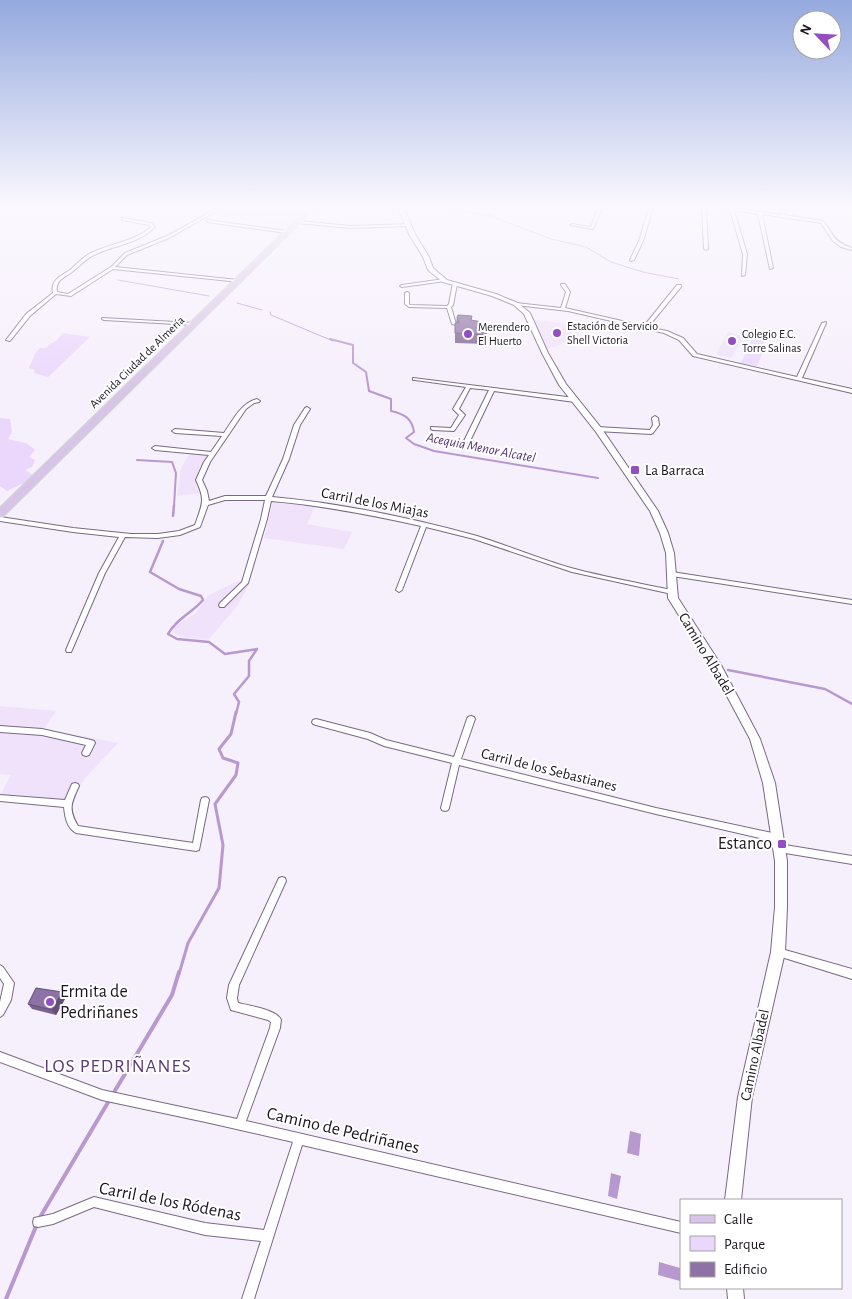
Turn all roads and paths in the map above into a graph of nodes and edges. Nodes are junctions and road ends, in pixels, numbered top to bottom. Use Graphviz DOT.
graph roads {
  1 [pos="72,269"];
  2 [pos="111,269"];
  3 [pos="118,269"];
  4 [pos="250,269"];
  5 [pos="430,269"];
  6 [pos="744,269"];
  7 [pos="743,275"];
  8 [pos="444,280"];
  9 [pos="238,281"];
  10 [pos="455,284"];
  11 [pos="563,285"];
  12 [pos="402,286"];
  13 [pos="680,286"];
  14 [pos="55,293"];
  15 [pos="407,294"];
  16 [pos="516,304"];
  17 [pos="449,307"];
  18 [pos="563,310"];
  19 [pos="104,318"];
  20 [pos="194,324"];
  21 [pos="454,324"];
  22 [pos="824,324"];
  23 [pos="645,327"];
  24 [pos="8,340"];
  25 [pos="415,379"];
  26 [pos="799,379"];
  27 [pos="469,386"];
  28 [pos="492,389"];
  29 [pos="852,391"];
  30 [pos="575,400"];
  31 [pos="257,401"];
  32 [pos="307,409"];
  33 [pos="656,418"];
  34 [pos="433,428"];
  35 [pos="597,429"];
  36 [pos="174,431"];
  37 [pos="225,435"];
  38 [pos="467,441"];
  39 [pos="155,448"];
  40 [pos="213,454"];
  41 [pos="268,499"];
  42 [pos="206,503"];
  43 [pos="0,514"];
  44 [pos="0,519"];
  45 [pos="424,525"];
  46 [pos="122,535"];
  47 [pos="672,574"];
  48 [pos="399,590"];
  49 [pos="672,592"];
  50 [pos="852,602"];
  51 [pos="222,605"];
  52 [pos="69,650"];
  53 [pos="471,719"];
  54 [pos="316,722"];
  55 [pos="0,729"];
  56 [pos="86,753"];
  57 [pos="456,761"];
  58 [pos="76,786"];
  59 [pos="0,798"];
  60 [pos="205,800"];
  61 [pos="67,804"];
  62 [pos="445,808"];
  63 [pos="778,843"];
  64 [pos="852,860"];
  65 [pos="282,882"];
  66 [pos="778,952"];
  67 [pos="0,970"];
  68 [pos="852,974"];
  69 [pos="0,1012"];
  70 [pos="0,1057"];
  71 [pos="240,1126"];
  72 [pos="299,1139"];
  73 [pos="733,1199"];
  74 [pos="38,1222"];
  75 [pos="680,1228"];
  76 [pos="268,1236"];
  77 [pos="248,1299"];
  1 -- 14 [label="street"];
  2 -- 14 [label="street"];
  3 -- 9 [label="street"];
  4 -- 9 [label="main road, Avenida Ciudad de Almería"];
  5 -- 8 [label="main road, Camino Albadel"];
  6 -- 7 [label="street"];
  8 -- 10 [label="main road, Camino Albadel"];
  8 -- 12 [label="street"];
  9 -- 20 [label="main road, Avenida Ciudad de Almería"];
  10 -- 16 [label="main road, Camino Albadel"];
  10 -- 17 [label="street"];
  11 -- 18 [label="street"];
  13 -- 23 [label="street"];
  14 -- 24 [label="street"];
  15 -- 17 [label="street"];
  16 -- 18 [label="street"];
  16 -- 30 [label="main road, Camino Albadel"];
  17 -- 21 [label="street"];
  18 -- 23 [label="street"];
  19 -- 20 [label="street"];
  20 -- 43 [label="main road, Avenida Ciudad de Almería"];
  22 -- 26 [label="street"];
  23 -- 26 [label="street"];
  25 -- 27 [label="street"];
  26 -- 29 [label="street"];
  27 -- 28 [label="street"];
  27 -- 34 [label="street"];
  28 -- 30 [label="street"];
  28 -- 38 [label="street"];
  30 -- 35 [label="main road, Camino Albadel"];
  31 -- 37 [label="street"];
  32 -- 41 [label="street"];
  33 -- 35 [label="street"];
  35 -- 47 [label="main road, Camino Albadel"];
  36 -- 37 [label="street"];
  37 -- 40 [label="street"];
  39 -- 40 [label="street"];
  40 -- 42 [label="street"];
  41 -- 42 [label="street, Carril de los Miajas"];
  41 -- 45 [label="street, Carril de los Miajas"];
  41 -- 51 [label="street"];
  42 -- 46 [label="street"];
  44 -- 46 [label="street"];
  45 -- 48 [label="street"];
  45 -- 49 [label="street, Carril de los Miajas"];
  46 -- 52 [label="street"];
  47 -- 49 [label="main road, Camino Albadel"];
  47 -- 50 [label="street"];
  49 -- 63 [label="main road, Camino Albadel"];
  53 -- 57 [label="street"];
  54 -- 57 [label="street, Carril de los Sebastianes"];
  55 -- 56 [label="street"];
  57 -- 62 [label="street"];
  57 -- 63 [label="street, Carril de los Sebastianes"];
  58 -- 61 [label="street"];
  59 -- 61 [label="street"];
  60 -- 61 [label="street"];
  63 -- 64 [label="street, Carril de los Sebastianes"];
  63 -- 66 [label="main road, Camino Albadel"];
  65 -- 71 [label="street"];
  66 -- 68 [label="street"];
  66 -- 73 [label="main road, Camino Albadel"];
  67 -- 69 [label="street"];
  70 -- 71 [label="street, Camino de Pedriñanes"];
  71 -- 72 [label="street, Camino de Pedriñanes"];
  72 -- 75 [label="street, Camino de Pedriñanes"];
  72 -- 76 [label="street"];
  74 -- 76 [label="street, Carril de los Ródenas"];
  76 -- 77 [label="street"];
}
